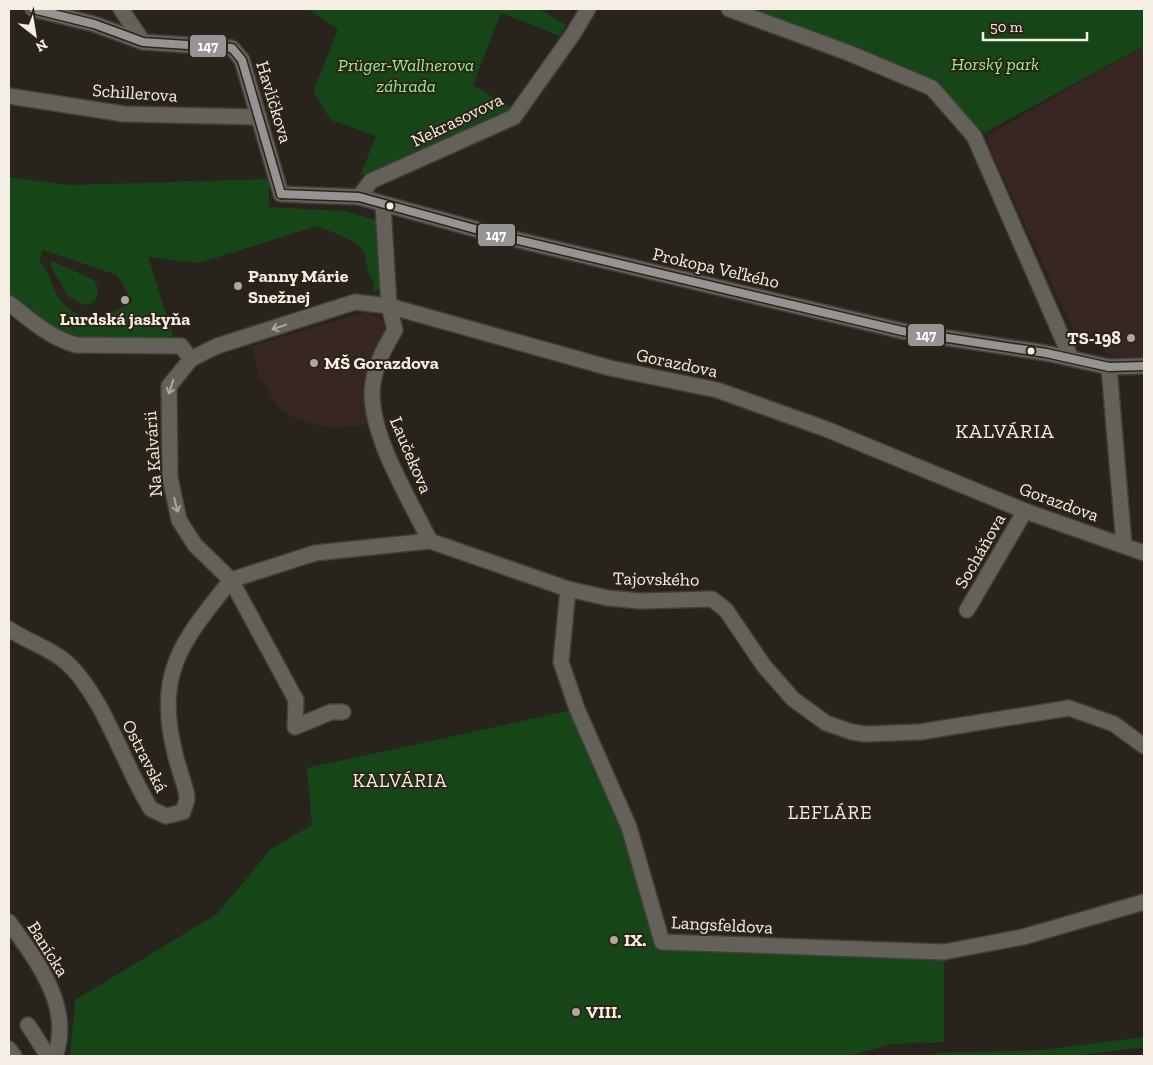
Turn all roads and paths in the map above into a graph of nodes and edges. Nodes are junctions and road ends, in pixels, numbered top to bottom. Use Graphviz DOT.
graph roads {
  1 [pos="33,9"];
  2 [pos="120,9"];
  3 [pos="588,9"];
  4 [pos="729,9"];
  5 [pos="143,42"];
  6 [pos="9,96"];
  7 [pos="260,117"];
  8 [pos="281,194"];
  9 [pos="360,197"];
  10 [pos="383,205"];
  11 [pos="9,303"];
  12 [pos="389,306"];
  13 [pos="1071,358"];
  14 [pos="191,359"];
  15 [pos="1109,366"];
  16 [pos="1144,366"];
  17 [pos="1025,510"];
  18 [pos="430,541"];
  19 [pos="1124,545"];
  20 [pos="1144,553"];
  21 [pos="231,580"];
  22 [pos="568,589"];
  23 [pos="967,610"];
  24 [pos="9,629"];
  25 [pos="343,712"];
  26 [pos="1144,746"];
  27 [pos="1144,902"];
  28 [pos="9,922"];
  29 [pos="28,1025"];
  30 [pos="9,1049"];
  31 [pos="14,1056"];
  32 [pos="54,1056"];
  1 -- 5 [label="street, Havlíčkova"];
  2 -- 5 [label="street"];
  3 -- 9 [label="street, Nekrasovova"];
  4 -- 13 [label="street"];
  5 -- 7 [label="street, Havlíčkova"];
  6 -- 7 [label="street, Schillerova"];
  7 -- 8 [label="street, Havlíčkova"];
  8 -- 9 [label="street, Prokopa Veľkého"];
  9 -- 10 [label="street, Prokopa Veľkého"];
  10 -- 12 [label="street, Laučekova"];
  10 -- 13 [label="street, Prokopa Veľkého"];
  11 -- 14 [label="street"];
  12 -- 14 [label="street, Gorazdova, one-way"];
  12 -- 17 [label="street, Gorazdova"];
  12 -- 18 [label="street, Laučekova"];
  13 -- 15 [label="street, Prokopa Veľkého"];
  14 -- 21 [label="street, Na Kalvárii, one-way"];
  15 -- 16 [label="street, Prokopa Veľkého"];
  15 -- 19 [label="street"];
  17 -- 19 [label="street, Gorazdova"];
  17 -- 23 [label="street, Socháňova"];
  18 -- 21 [label="street, Tajovského"];
  18 -- 22 [label="street, Tajovského"];
  19 -- 20 [label="street, Gorazdova"];
  21 -- 24 [label="street, Ostravská"];
  21 -- 25 [label="street, Na Kalvárii"];
  22 -- 26 [label="street, Tajovského"];
  22 -- 27 [label="street, Langsfeldova"];
  28 -- 32 [label="street, Banícka"];
  29 -- 32 [label="street"];
  30 -- 31 [label="street"];
}
